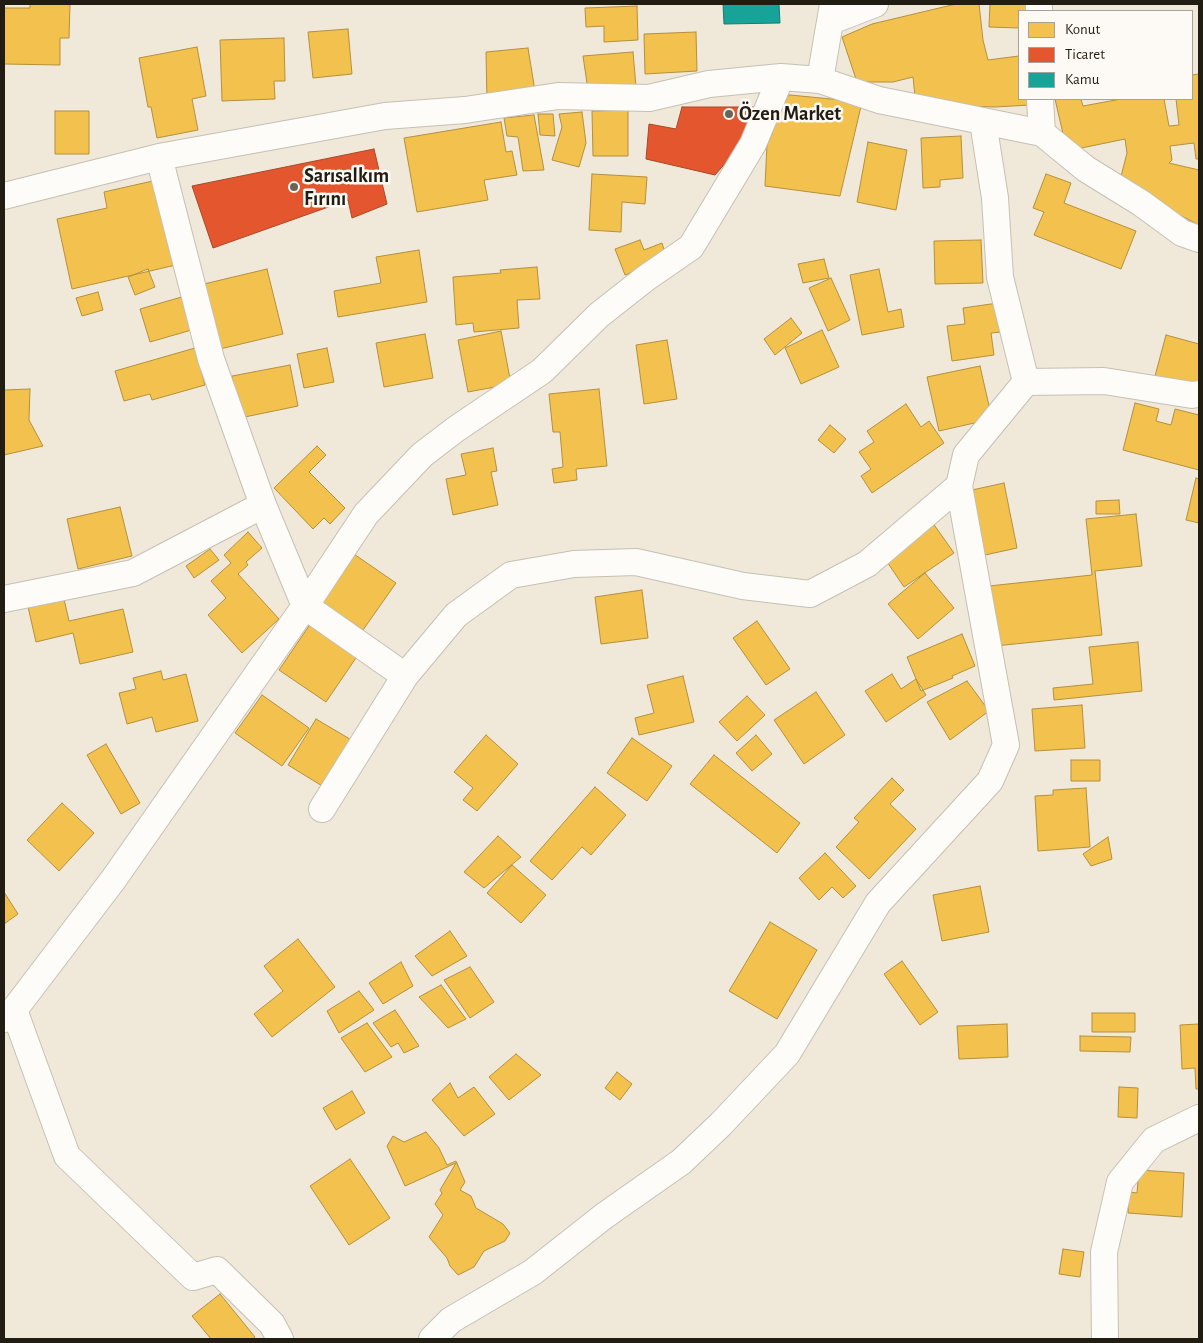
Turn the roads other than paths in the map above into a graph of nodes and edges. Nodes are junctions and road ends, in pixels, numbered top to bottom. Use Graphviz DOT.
graph roads {
  1 [pos="875,4"];
  2 [pos="832,12"];
  3 [pos="781,77"];
  4 [pos="820,80"];
  5 [pos="1040,100"];
  6 [pos="983,122"];
  7 [pos="1042,133"];
  8 [pos="159,157"];
  9 [pos="4,196"];
  10 [pos="1199,239"];
  11 [pos="1026,382"];
  12 [pos="1199,394"];
  13 [pos="959,486"];
  14 [pos="263,505"];
  15 [pos="4,599"];
  16 [pos="305,606"];
  17 [pos="405,676"];
  18 [pos="322,810"];
  19 [pos="9,1015"];
  20 [pos="1199,1118"];
  21 [pos="451,1330"];
  22 [pos="280,1339"];
  23 [pos="432,1339"];
  24 [pos="1105,1339"];
  1 -- 2 [label="street"];
  2 -- 4 [label="street"];
  3 -- 4 [label="street"];
  3 -- 8 [label="street"];
  3 -- 16 [label="street"];
  4 -- 6 [label="street"];
  5 -- 7 [label="street"];
  6 -- 7 [label="street"];
  6 -- 11 [label="street"];
  7 -- 10 [label="street"];
  8 -- 9 [label="street"];
  8 -- 14 [label="street"];
  11 -- 12 [label="street"];
  11 -- 13 [label="street"];
  13 -- 17 [label="street"];
  13 -- 21 [label="street"];
  14 -- 15 [label="street"];
  14 -- 16 [label="street"];
  16 -- 17 [label="street"];
  16 -- 19 [label="street"];
  17 -- 18 [label="street"];
  19 -- 22 [label="street"];
  20 -- 24 [label="street"];
  21 -- 23 [label="street"];
}
